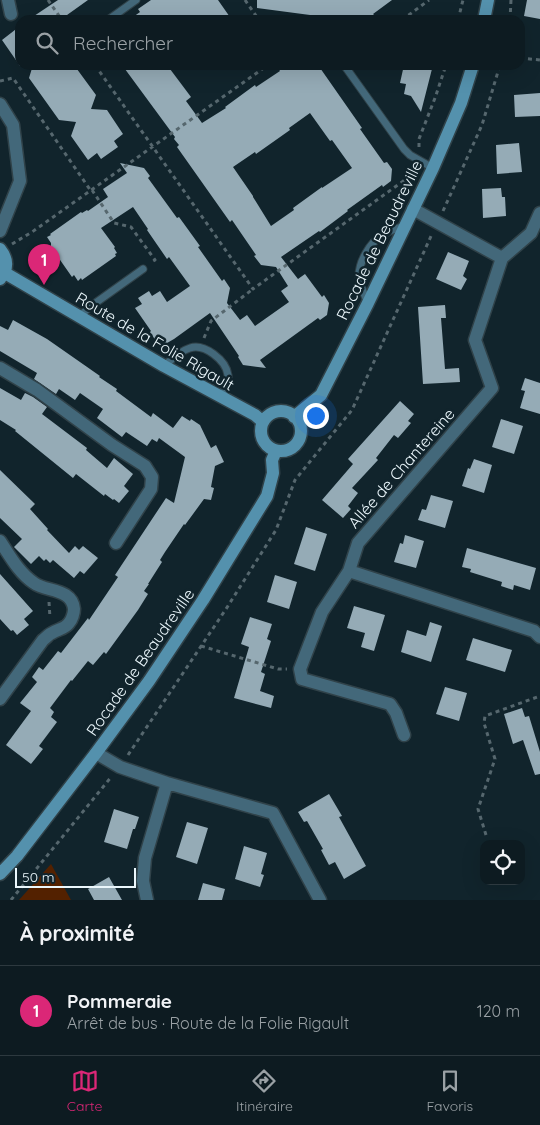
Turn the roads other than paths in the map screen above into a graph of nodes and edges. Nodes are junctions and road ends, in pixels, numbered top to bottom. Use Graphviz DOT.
graph roads {
  1 [pos="8,0"];
  2 [pos="136,0"];
  3 [pos="488,0"];
  4 [pos="11,14"];
  5 [pos="115,15"];
  6 [pos="485,15"];
  7 [pos="348,70"];
  8 [pos="471,70"];
  9 [pos="0,104"];
  10 [pos="432,168"];
  11 [pos="413,209"];
  12 [pos="540,213"];
  13 [pos="404,226"];
  14 [pos="0,231"];
  15 [pos="1,250"];
  16 [pos="502,258"];
  17 [pos="143,268"];
  18 [pos="2,276"];
  19 [pos="368,302"];
  20 [pos="80,317"];
  21 [pos="164,366"];
  22 [pos="0,368"];
  23 [pos="222,398"];
  24 [pos="294,417"];
  25 [pos="263,422"];
  26 [pos="276,450"];
  27 [pos="0,541"];
  28 [pos="116,543"];
  29 [pos="349,571"];
  30 [pos="540,637"];
  31 [pos="0,699"];
  32 [pos="404,735"];
  33 [pos="96,753"];
  34 [pos="167,783"];
  35 [pos="0,874"];
  36 [pos="147,900"];
  37 [pos="320,900"];
  1 -- 4 [label="street"];
  2 -- 5 [label="lane"];
  3 -- 6 [label="street"];
  7 -- 10 [label="lane"];
  8 -- 10 [label="street, Rocade de Beaudreville"];
  9 -- 14 [label="street"];
  10 -- 11 [label="street, Rocade de Beaudreville"];
  11 -- 13 [label="street, Rocade de Beaudreville"];
  11 -- 16 [label="street"];
  12 -- 16 [label="street"];
  13 -- 19 [label="street, Rocade de Beaudreville"];
  13 -- 19 [label="lane"];
  15 -- 18 [label="street"];
  16 -- 29 [label="street, Allée de Chantereine"];
  17 -- 20 [label="lane"];
  18 -- 20 [label="street, Route de la Folie Rigault"];
  19 -- 24 [label="street, Rocade de Beaudreville"];
  20 -- 21 [label="street, Route de la Folie Rigault"];
  21 -- 23 [label="street, Route de la Folie Rigault"];
  21 -- 23 [label="lane"];
  22 -- 28 [label="street"];
  23 -- 25 [label="street, Route de la Folie Rigault"];
  24 -- 25 [label="street"];
  24 -- 26 [label="street"];
  25 -- 26 [label="street"];
  26 -- 33 [label="street, Rocade de Beaudreville"];
  27 -- 31 [label="street"];
  29 -- 30 [label="street"];
  29 -- 32 [label="street"];
  33 -- 34 [label="street"];
  33 -- 35 [label="street, Rocade de Beaudreville"];
  34 -- 36 [label="street"];
  34 -- 37 [label="street"];
}
